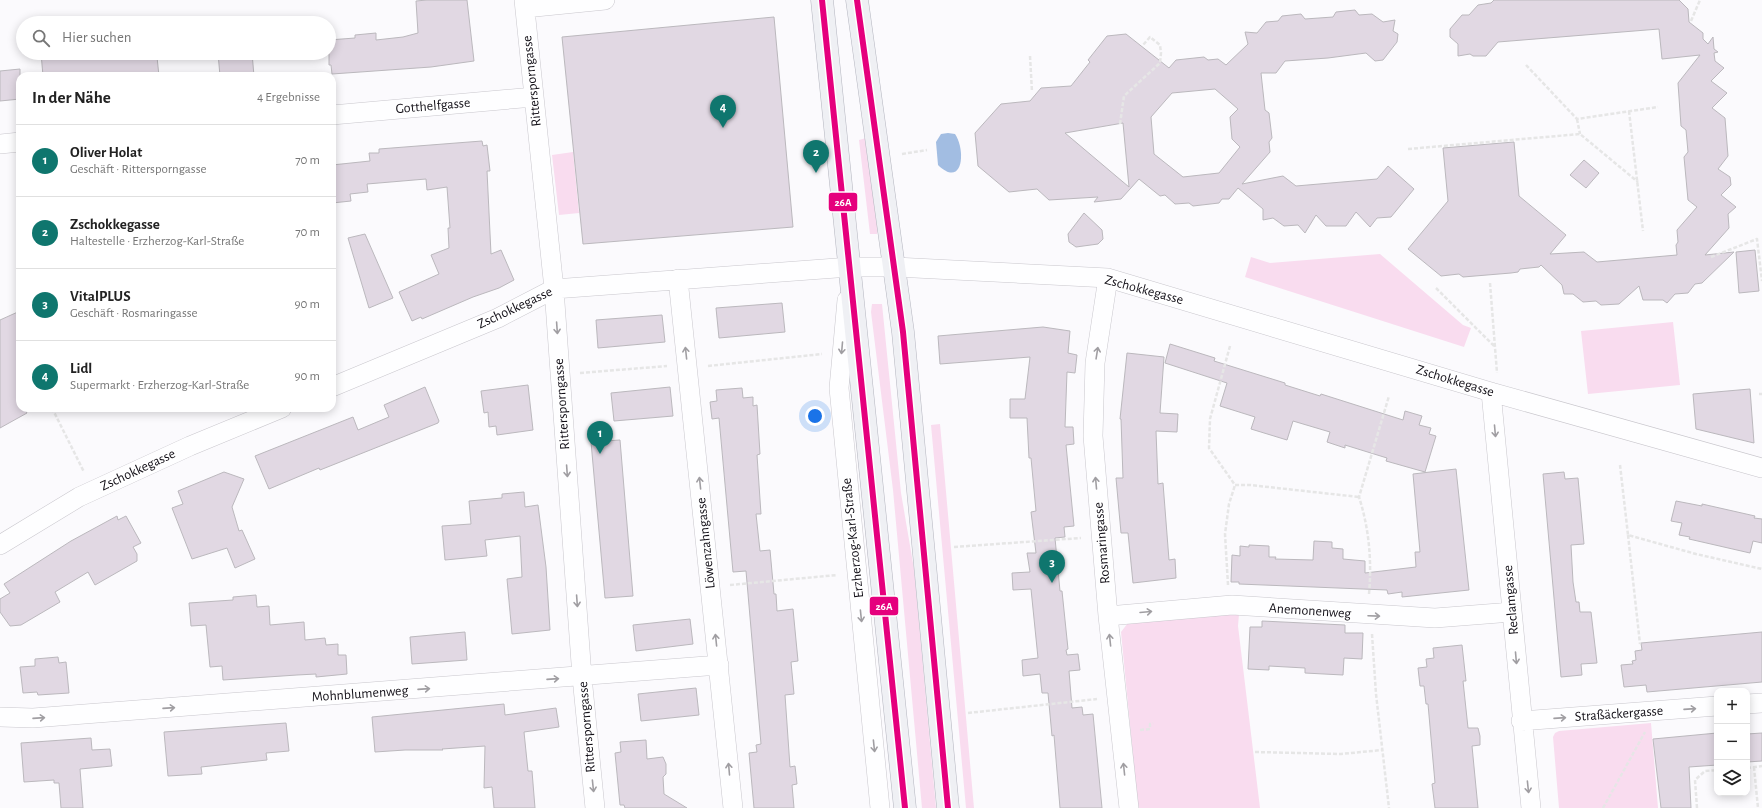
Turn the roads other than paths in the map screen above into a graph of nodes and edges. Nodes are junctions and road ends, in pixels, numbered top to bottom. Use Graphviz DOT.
graph roads {
  1 [pos="605,0"];
  2 [pos="822,0"];
  3 [pos="861,0"];
  4 [pos="524,4"];
  5 [pos="534,97"];
  6 [pos="336,115"];
  7 [pos="16,142"];
  8 [pos="0,144"];
  9 [pos="850,267"];
  10 [pos="895,267"];
  11 [pos="1108,278"];
  12 [pos="678,279"];
  13 [pos="554,289"];
  14 [pos="336,385"];
  15 [pos="1494,385"];
  16 [pos="272,412"];
  17 [pos="1762,468"];
  18 [pos="0,545"];
  19 [pos="1512,612"];
  20 [pos="1108,616"];
  21 [pos="719,665"];
  22 [pos="582,676"];
  23 [pos="1762,703"];
  24 [pos="1750,704"];
  25 [pos="1714,706"];
  26 [pos="0,717"];
  27 [pos="1521,721"];
  28 [pos="595,808"];
  29 [pos="733,808"];
  30 [pos="880,808"];
  31 [pos="905,808"];
  32 [pos="948,808"];
  33 [pos="1128,808"];
  34 [pos="1531,808"];
  1 -- 4 [label="street"];
  2 -- 9 [label="main road, Erzherzog-Karl-Straße"];
  3 -- 10 [label="main road"];
  4 -- 5 [label="street, Rittersporngasse"];
  5 -- 6 [label="street, Gotthelfgasse"];
  5 -- 13 [label="street, Rittersporngasse"];
  7 -- 8 [label="street"];
  9 -- 10 [label="street, Zschokkegasse"];
  9 -- 12 [label="street, Zschokkegasse"];
  9 -- 30 [label="street, Erzherzog-Karl-Straße, one-way"];
  9 -- 31 [label="main road, Erzherzog-Karl-Straße"];
  10 -- 11 [label="street, Zschokkegasse"];
  10 -- 32 [label="main road"];
  11 -- 15 [label="street, Zschokkegasse"];
  20 -- 11 [label="street, Rosmaringasse, one-way"];
  12 -- 13 [label="street, Zschokkegasse"];
  21 -- 12 [label="street, Löwenzahngasse, one-way"];
  13 -- 14 [label="street, Zschokkegasse"];
  13 -- 22 [label="street, Rittersporngasse, one-way"];
  15 -- 17 [label="street, Zschokkegasse"];
  15 -- 19 [label="street, Reclamgasse, one-way"];
  16 -- 18 [label="street, Zschokkegasse"];
  20 -- 19 [label="street, Anemonenweg, one-way"];
  19 -- 27 [label="street, Reclamgasse, one-way"];
  33 -- 20 [label="street, Rosmaringasse, one-way"];
  21 -- 22 [label="street, Mohnblumenweg"];
  29 -- 21 [label="street, Löwenzahngasse, one-way"];
  26 -- 22 [label="street, Mohnblumenweg, one-way"];
  22 -- 28 [label="street, Rittersporngasse, one-way"];
  23 -- 24 [label="street"];
  27 -- 25 [label="street, Straßäckergasse, one-way"];
  27 -- 34 [label="street, Reclamgasse, one-way"];
}
